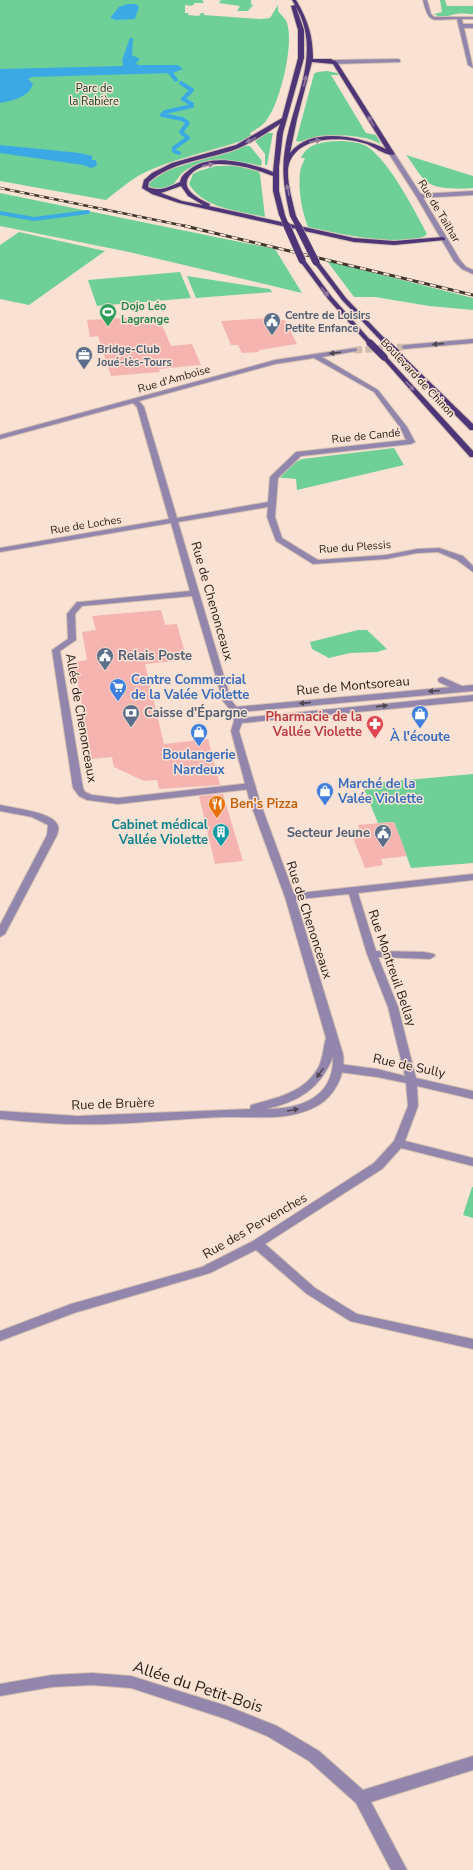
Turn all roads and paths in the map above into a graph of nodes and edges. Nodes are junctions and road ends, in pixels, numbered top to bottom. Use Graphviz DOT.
graph roads {
  1 [pos="293,0"];
  2 [pos="425,0"];
  3 [pos="459,18"];
  4 [pos="473,18"];
  5 [pos="461,26"];
  6 [pos="473,26"];
  7 [pos="464,39"];
  8 [pos="473,39"];
  9 [pos="310,60"];
  10 [pos="398,61"];
  11 [pos="334,62"];
  12 [pos="473,66"];
  13 [pos="284,119"];
  14 [pos="392,154"];
  15 [pos="286,164"];
  16 [pos="276,175"];
  17 [pos="183,184"];
  18 [pos="154,193"];
  19 [pos="473,193"];
  20 [pos="419,196"];
  21 [pos="222,211"];
  22 [pos="443,239"];
  23 [pos="473,272"];
  24 [pos="473,341"];
  25 [pos="404,346"];
  26 [pos="355,350"];
  27 [pos="314,355"];
  28 [pos="135,401"];
  29 [pos="473,428"];
  30 [pos="0,437"];
  31 [pos="473,454"];
  32 [pos="272,504"];
  33 [pos="175,521"];
  34 [pos="0,550"];
  35 [pos="473,570"];
  36 [pos="196,593"];
  37 [pos="442,680"];
  38 [pos="462,688"];
  39 [pos="473,688"];
  40 [pos="473,698"];
  41 [pos="235,710"];
  42 [pos="238,721"];
  43 [pos="251,786"];
  44 [pos="0,808"];
  45 [pos="473,876"];
  46 [pos="352,889"];
  47 [pos="290,897"];
  48 [pos="0,934"];
  49 [pos="372,954"];
  50 [pos="430,956"];
  51 [pos="331,1037"];
  52 [pos="339,1068"];
  53 [pos="411,1080"];
  54 [pos="473,1094"];
  55 [pos="226,1113"];
  56 [pos="0,1115"];
  57 [pos="399,1143"];
  58 [pos="473,1162"];
  59 [pos="257,1244"];
  60 [pos="0,1336"];
  61 [pos="473,1344"];
  62 [pos="0,1690"];
  63 [pos="473,1763"];
  64 [pos="361,1798"];
  65 [pos="399,1870"];
  1 -- 9 [label="main road, Boulevard de Chinon"];
  1 -- 13 [label="main road, Boulevard de Chinon"];
  2 -- 3 [label="street"];
  3 -- 4 [label="street"];
  3 -- 5 [label="street"];
  5 -- 6 [label="street"];
  5 -- 7 [label="street"];
  7 -- 8 [label="street"];
  7 -- 12 [label="street"];
  9 -- 11 [label="main road"];
  15 -- 9 [label="main road, Boulevard de Chinon, one-way"];
  10 -- 11 [label="street"];
  14 -- 11 [label="main road, one-way"];
  13 -- 16 [label="main road, Boulevard de Chinon"];
  13 -- 18 [label="main road, one-way"];
  15 -- 14 [label="main road, one-way"];
  14 -- 20 [label="street, Rue de Tailhar"];
  29 -- 15 [label="main road, Boulevard de Chinon, one-way, bridge"];
  17 -- 16 [label="main road, one-way"];
  16 -- 31 [label="main road, Boulevard de Chinon, one-way, bridge"];
  17 -- 18 [label="main road"];
  17 -- 21 [label="main road"];
  18 -- 21 [label="main road"];
  19 -- 20 [label="street"];
  20 -- 22 [label="street, Rue de Tailhar"];
  21 -- 22 [label="main road"];
  22 -- 23 [label="street, Rue de Tailhar"];
  24 -- 25 [label="street, Boulevard de Chinon, one-way"];
  26 -- 27 [label="street, Rue d'Amboise, one-way"];
  27 -- 28 [label="street, Rue d'Amboise"];
  27 -- 32 [label="street, Rue de Candé"];
  28 -- 30 [label="street, Rue d'Amboise"];
  28 -- 33 [label="street, Rue de Chenonceaux"];
  32 -- 33 [label="street"];
  32 -- 35 [label="street, Rue du Plessis"];
  33 -- 34 [label="street, Rue de Loches"];
  33 -- 36 [label="street, Rue de Chenonceaux"];
  36 -- 41 [label="street, Rue de Chenonceaux"];
  36 -- 43 [label="street, Allée de Chenonceaux"];
  37 -- 38 [label="street"];
  38 -- 39 [label="street, Rue de Montsoreau"];
  38 -- 41 [label="street, Rue de Montsoreau, one-way"];
  42 -- 40 [label="street, Rue de Montsoreau, one-way"];
  41 -- 42 [label="street, Rue de Chenonceaux"];
  42 -- 43 [label="street, Rue de Chenonceaux"];
  43 -- 47 [label="street, Rue de Chenonceaux"];
  44 -- 48 [label="street"];
  45 -- 46 [label="street"];
  46 -- 47 [label="street"];
  46 -- 49 [label="street, Rue Montreuil Bellay"];
  47 -- 51 [label="street, Rue de Chenonceaux"];
  49 -- 50 [label="street"];
  49 -- 53 [label="street, Rue Montreuil Bellay"];
  51 -- 52 [label="street"];
  51 -- 55 [label="street, Rue de Bruère, one-way"];
  52 -- 53 [label="street, Rue de Sully"];
  55 -- 52 [label="street, Rue de Bruère, one-way"];
  53 -- 54 [label="street, Rue de Sully"];
  53 -- 57 [label="street, Rue des Pervenches"];
  55 -- 56 [label="street, Rue de Bruère"];
  57 -- 58 [label="street"];
  57 -- 59 [label="street, Rue des Pervenches"];
  59 -- 60 [label="street, Rue des Pervenches"];
  59 -- 61 [label="street"];
  62 -- 64 [label="street, Allée du Petit-Bois"];
  63 -- 64 [label="street"];
  64 -- 65 [label="street, Allée du Petit-Bois"];
}
